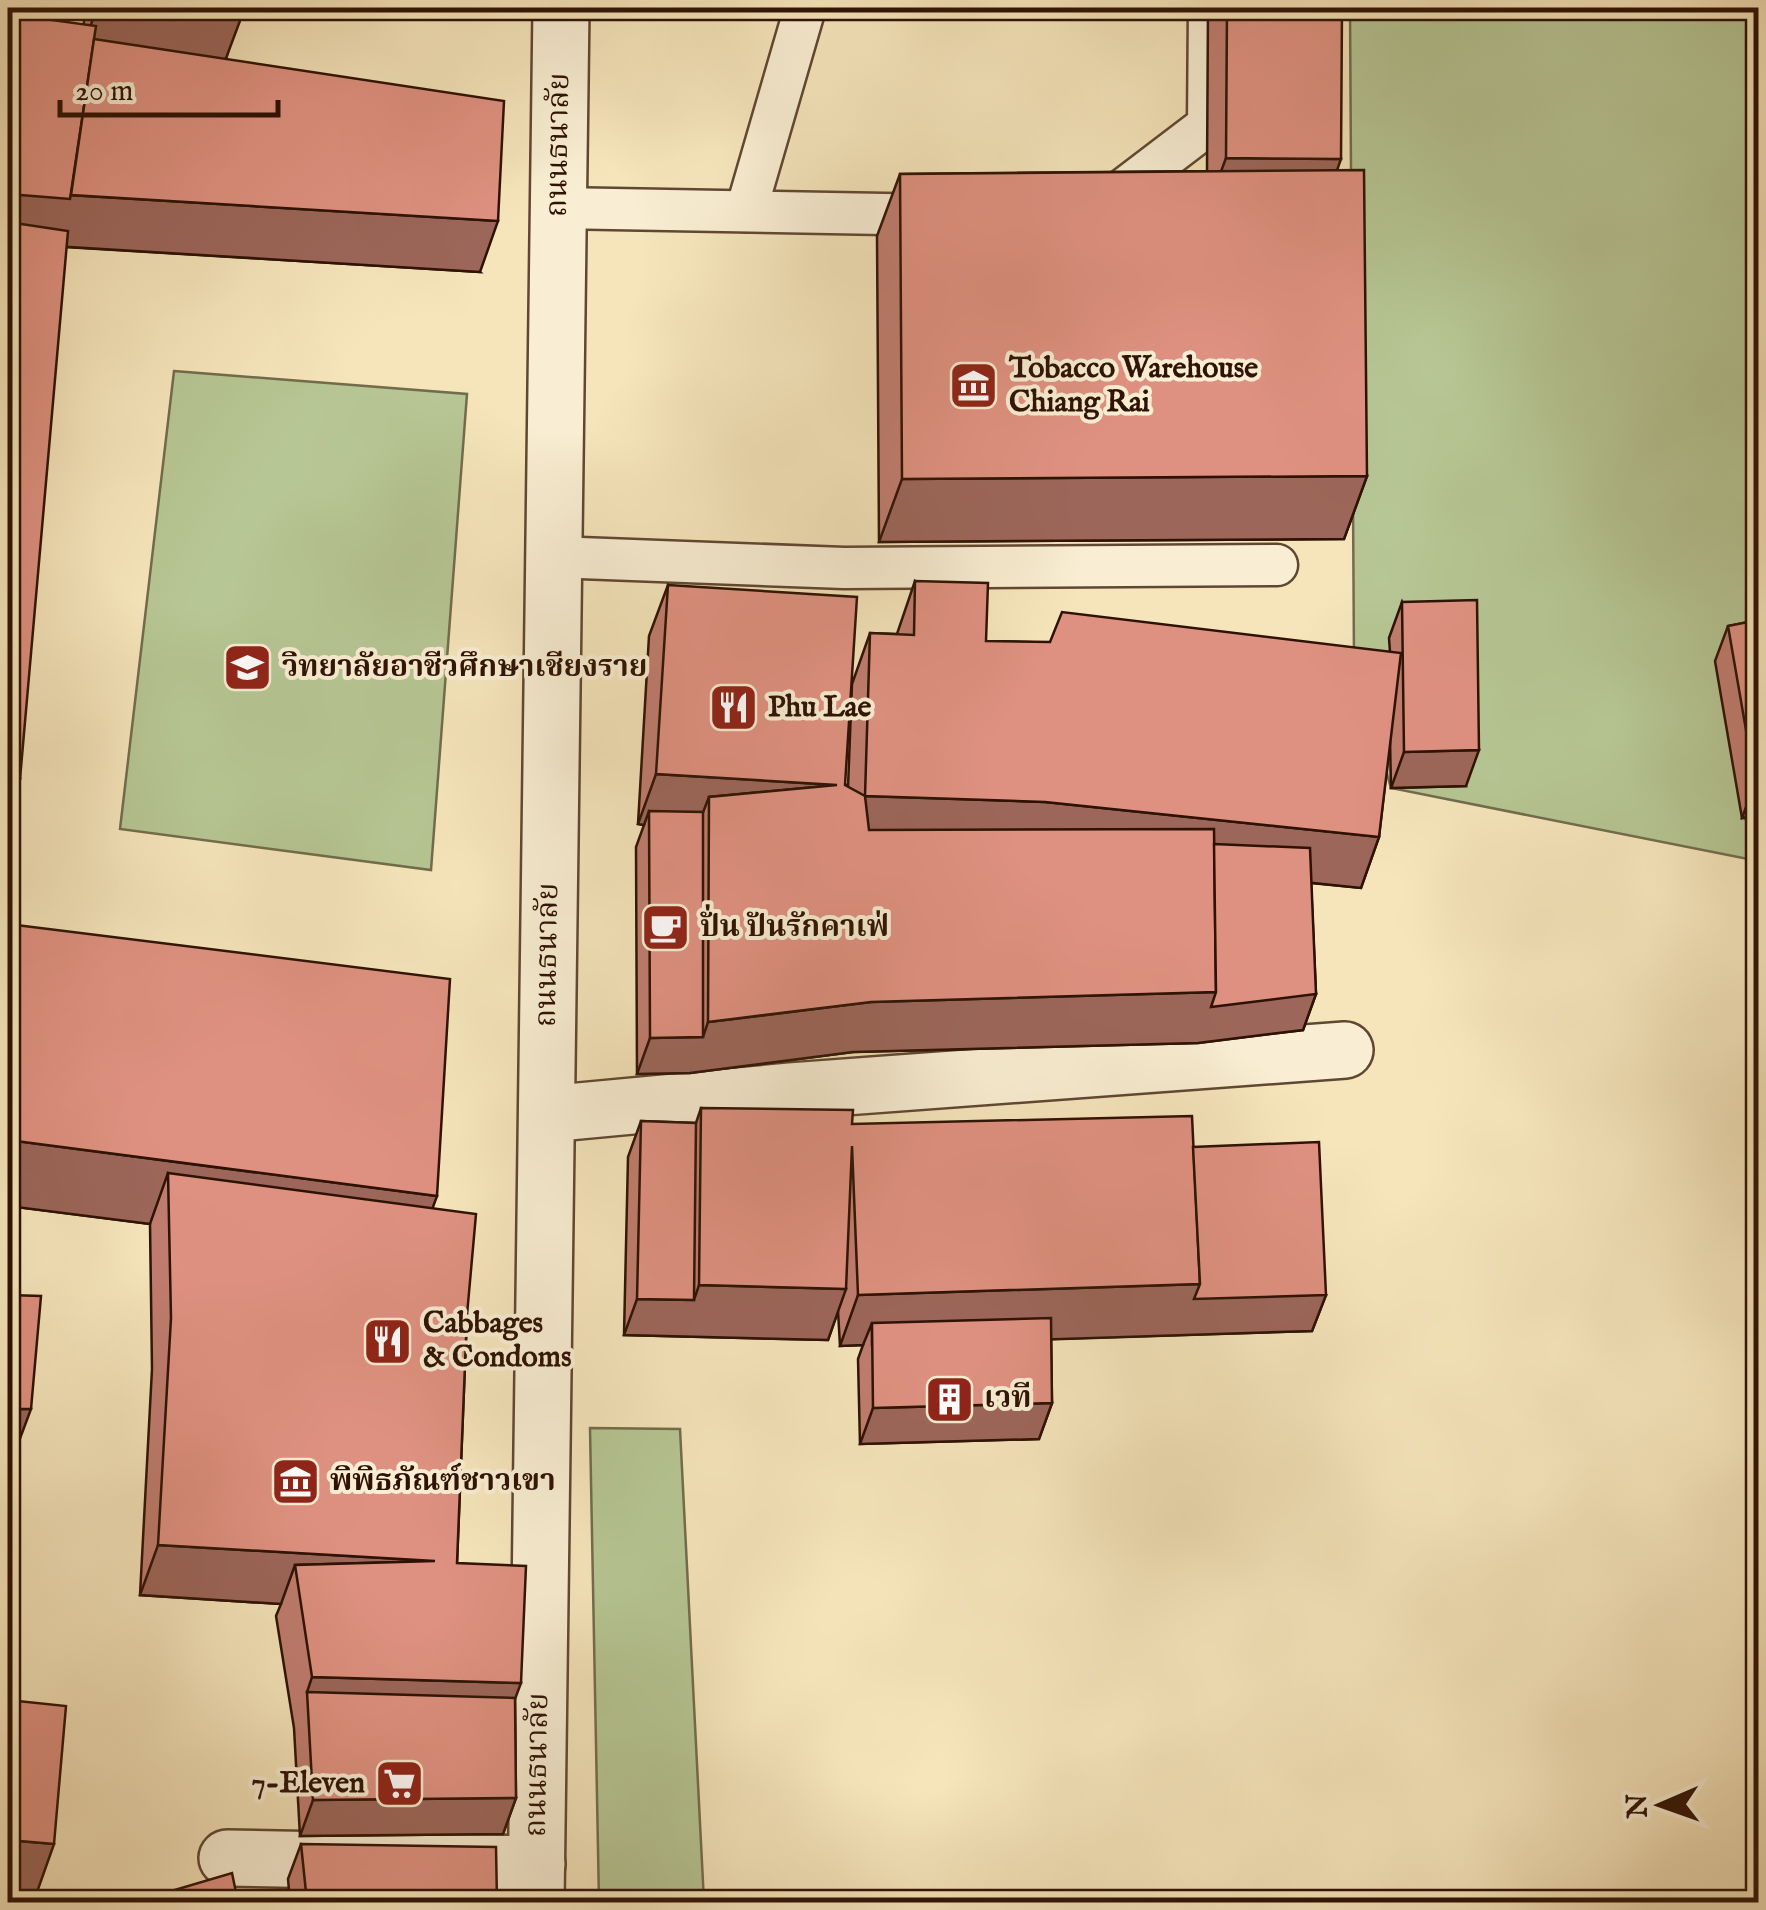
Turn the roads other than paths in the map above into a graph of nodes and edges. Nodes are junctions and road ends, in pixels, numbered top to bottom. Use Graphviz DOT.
graph roads {
  1 [pos="561,8"];
  2 [pos="805,8"];
  3 [pos="1208,8"];
  4 [pos="558,208"];
  5 [pos="746,212"];
  6 [pos="974,216"];
  7 [pos="1068,218"];
  8 [pos="554,558"];
  9 [pos="1277,565"];
  10 [pos="1345,1050"];
  11 [pos="546,1114"];
  12 [pos="227,1858"];
  13 [pos="536,1883"];
  1 -- 4 [label="street, ถนนธนาลัย"];
  2 -- 5 [label="lane"];
  3 -- 7 [label="lane"];
  4 -- 5 [label="lane"];
  4 -- 8 [label="street, ถนนธนาลัย"];
  5 -- 6 [label="lane"];
  8 -- 9 [label="lane"];
  8 -- 11 [label="street, ถนนธนาลัย"];
  10 -- 11 [label="street"];
  11 -- 13 [label="street, ถนนธนาลัย"];
  12 -- 13 [label="street"];
}
